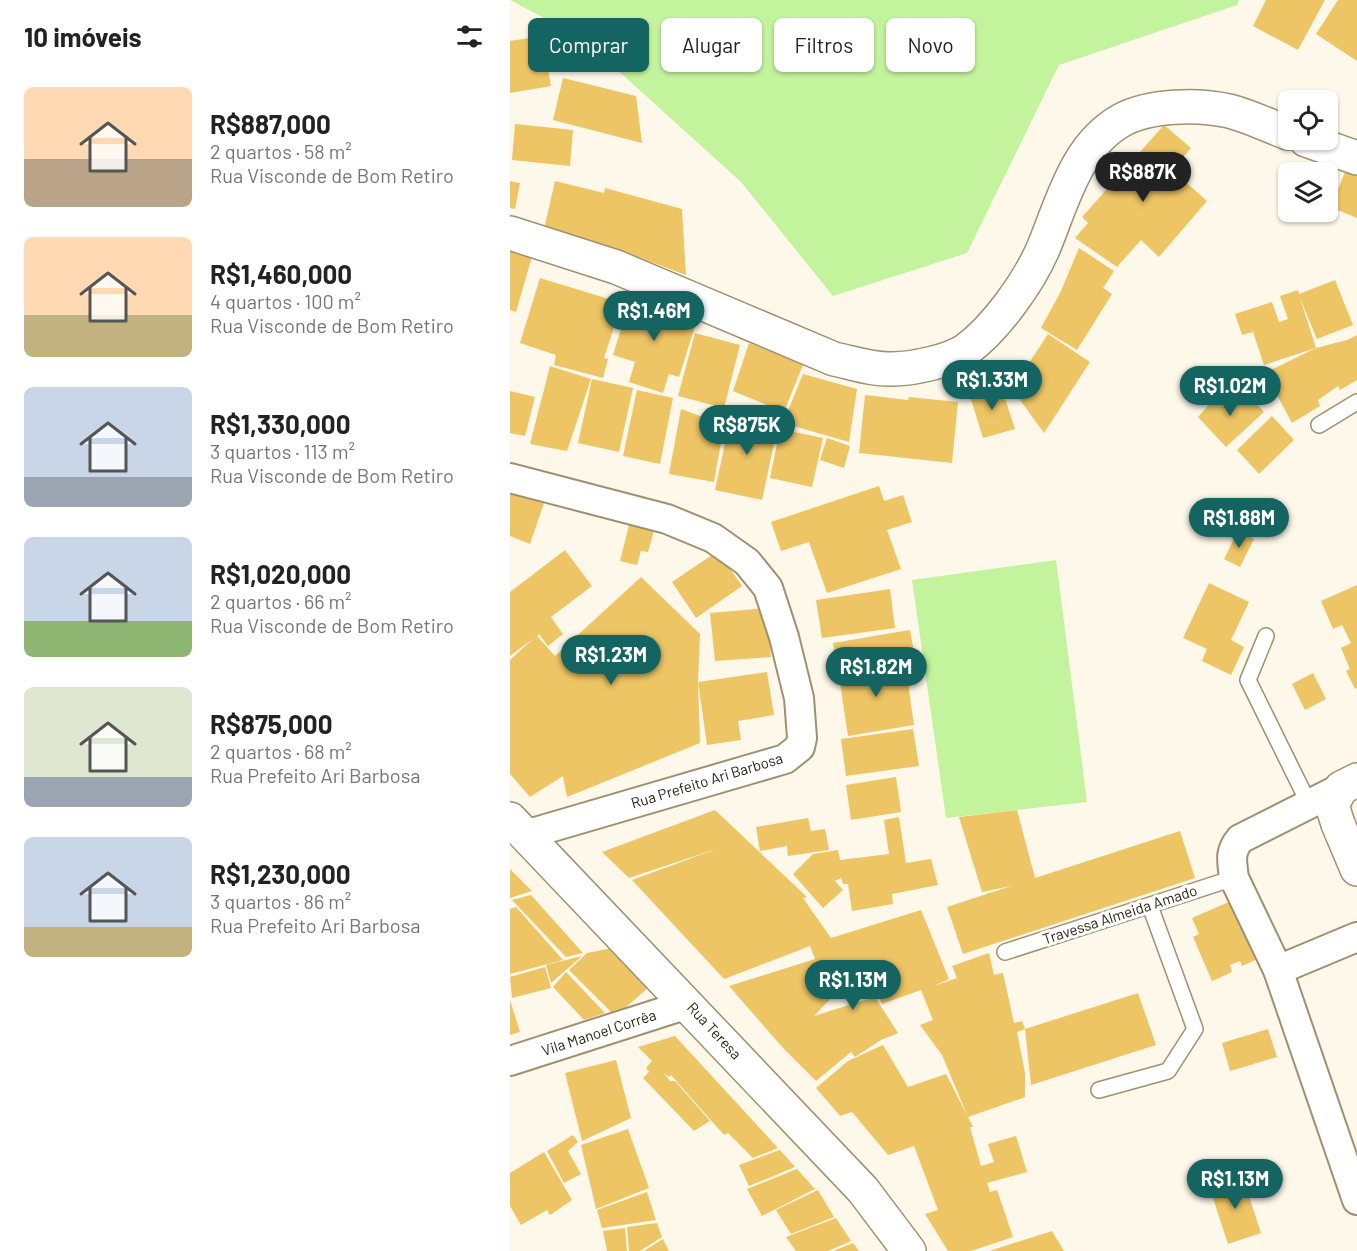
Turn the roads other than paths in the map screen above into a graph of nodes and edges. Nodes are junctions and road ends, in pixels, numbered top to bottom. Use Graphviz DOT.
graph roads {
  1 [pos="1278,129"];
  2 [pos="1334,150"];
  3 [pos="1357,158"];
  4 [pos="510,233"];
  5 [pos="1357,402"];
  6 [pos="1319,425"];
  7 [pos="510,478"];
  8 [pos="1266,636"];
  9 [pos="1349,784"];
  10 [pos="1309,804"];
  11 [pos="517,827"];
  12 [pos="1357,868"];
  13 [pos="1234,878"];
  14 [pos="1150,906"];
  15 [pos="1357,937"];
  16 [pos="1005,952"];
  17 [pos="1278,970"];
  18 [pos="688,1004"];
  19 [pos="510,1061"];
  20 [pos="1099,1090"];
  21 [pos="1357,1200"];
  22 [pos="909,1251"];
  1 -- 4 [label="main road"];
  2 -- 3 [label="main road"];
  5 -- 6 [label="lane"];
  7 -- 11 [label="street, Rua Prefeito Ari Barbosa"];
  8 -- 10 [label="lane"];
  9 -- 10 [label="street"];
  9 -- 12 [label="main road"];
  10 -- 13 [label="street"];
  11 -- 18 [label="main road, Rua Teresa"];
  13 -- 14 [label="lane, Travessa Almeida Amado"];
  13 -- 17 [label="street"];
  14 -- 16 [label="lane, Travessa Almeida Amado"];
  14 -- 20 [label="lane"];
  15 -- 17 [label="street"];
  17 -- 21 [label="street"];
  18 -- 19 [label="street, Vila Manoel Corrêa"];
  18 -- 22 [label="main road, Rua Teresa"];
}
